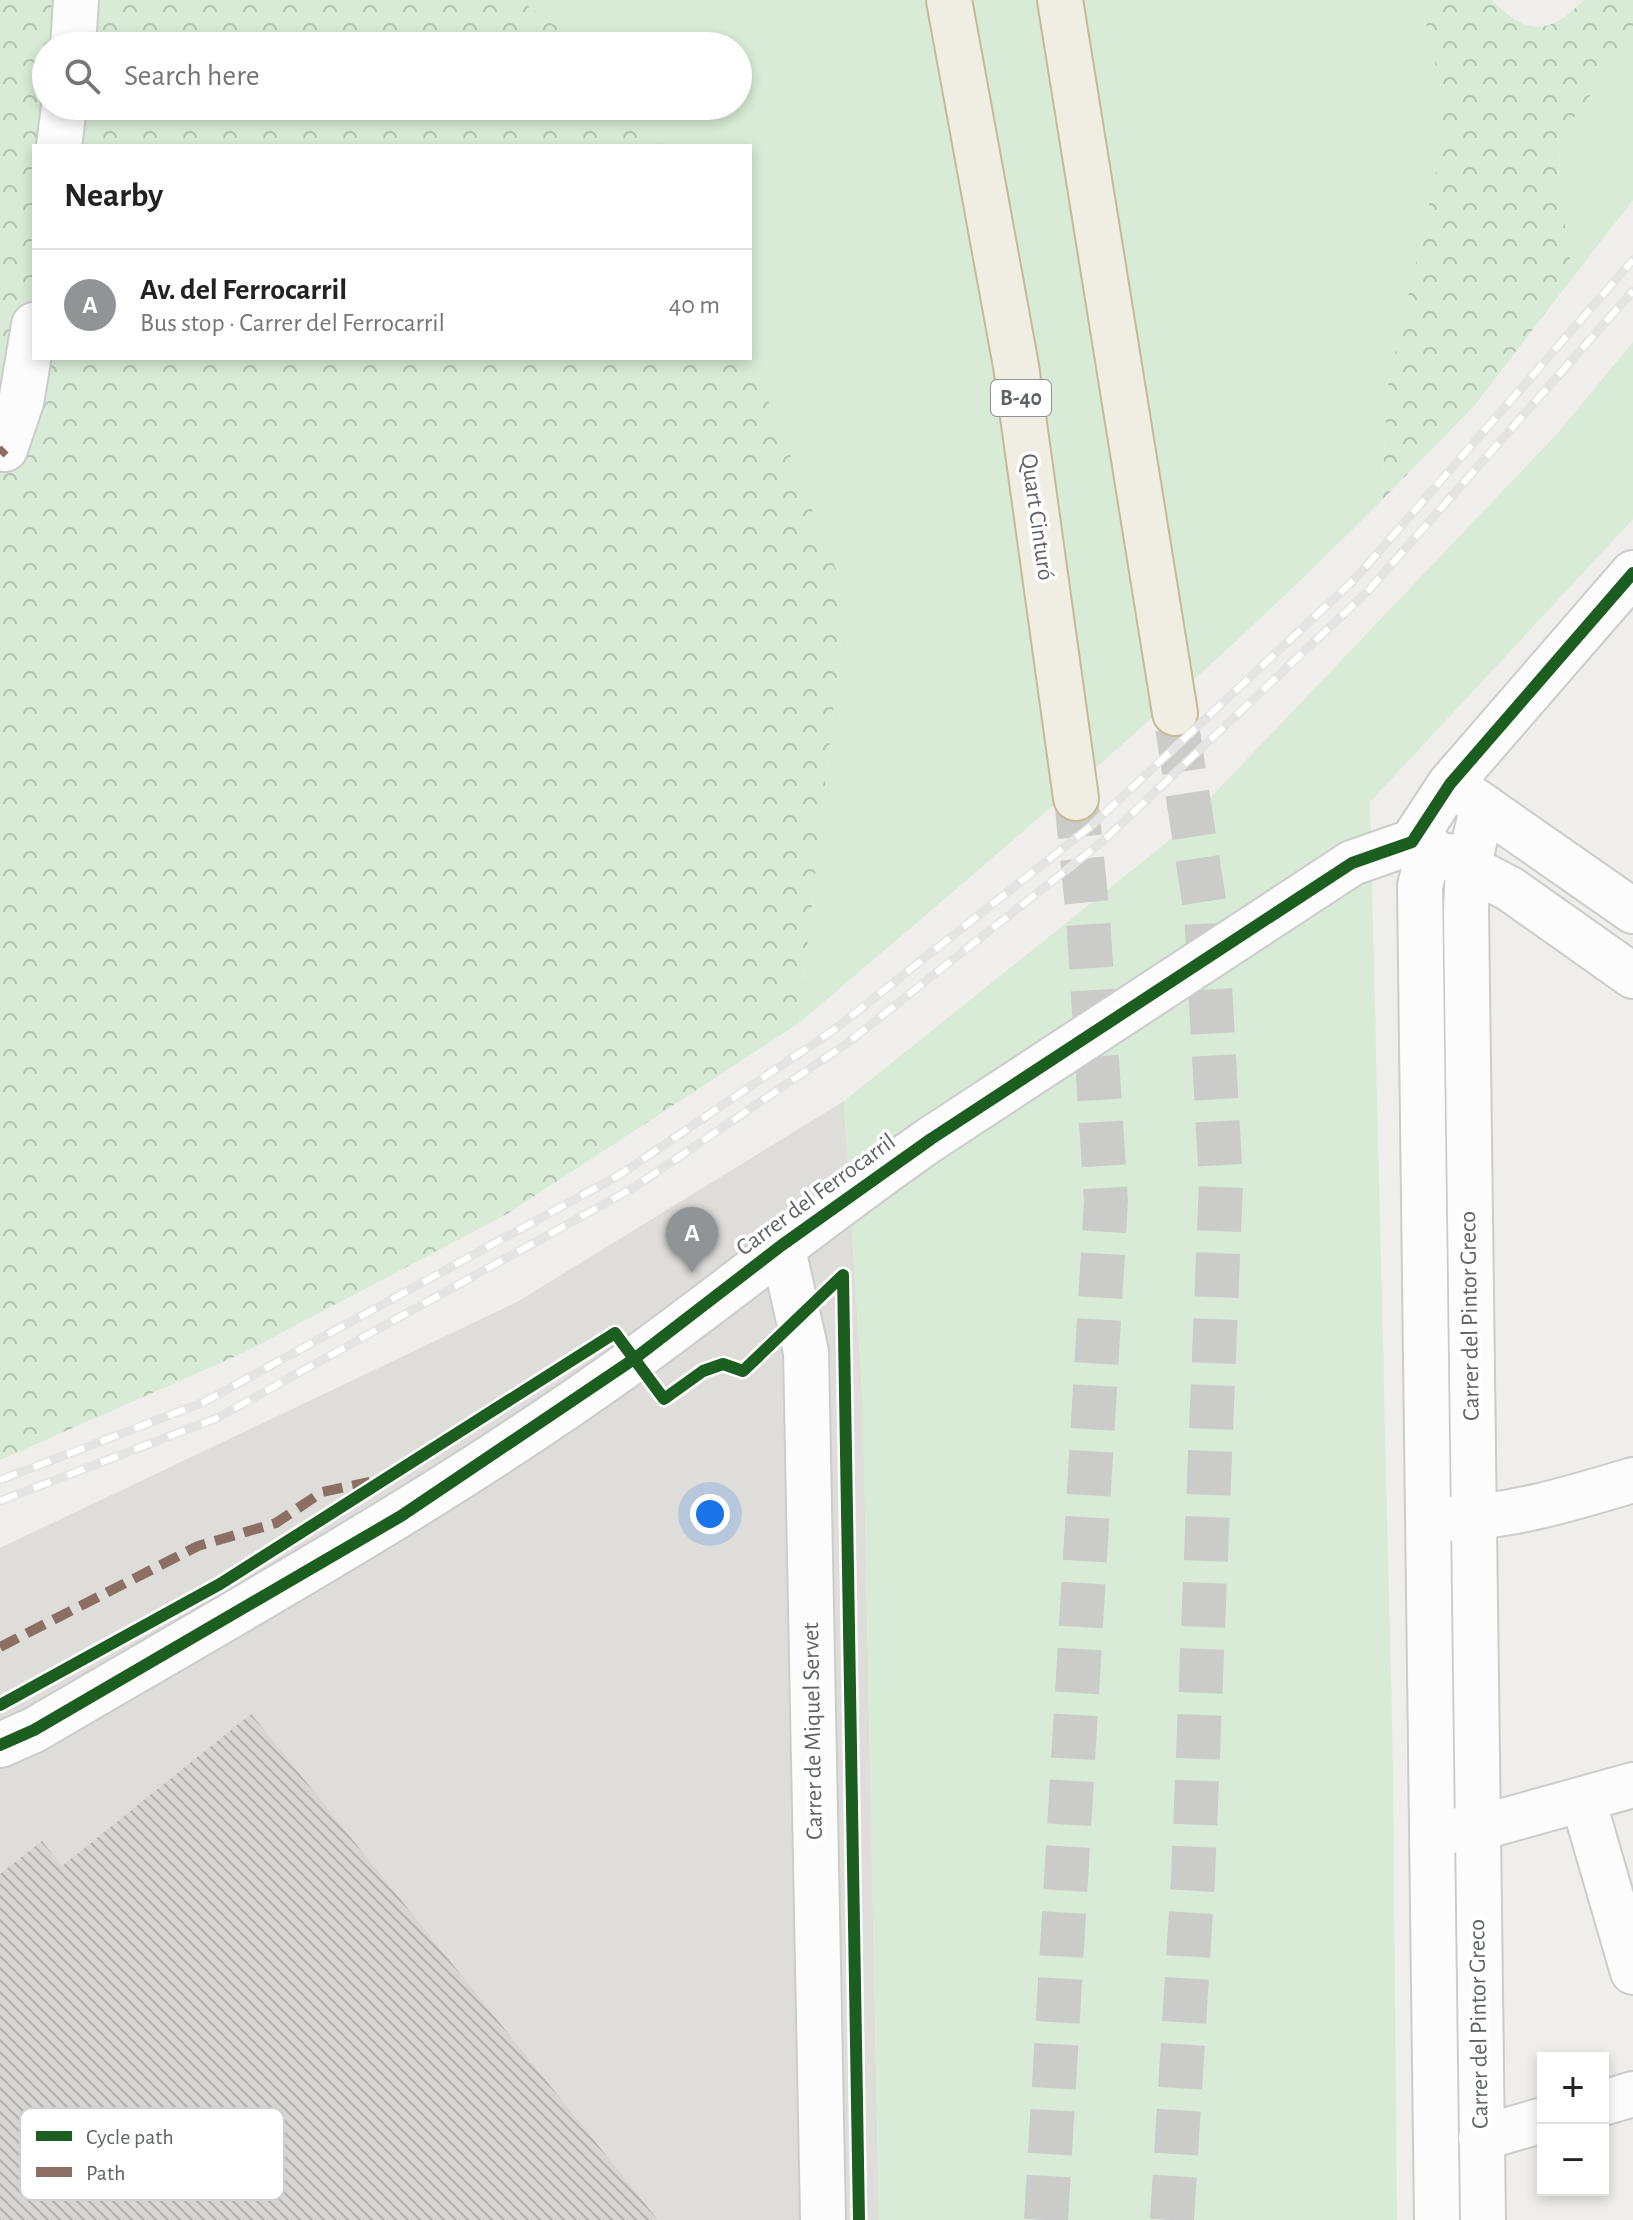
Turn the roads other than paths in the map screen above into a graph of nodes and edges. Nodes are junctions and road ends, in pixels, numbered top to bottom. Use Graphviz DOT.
graph roads {
  1 [pos="76,0"];
  2 [pos="949,0"];
  3 [pos="1060,0"];
  4 [pos="74,32"];
  5 [pos="62,120"];
  6 [pos="59,144"];
  7 [pos="32,337"];
  8 [pos="5,449"];
  9 [pos="1633,573"];
  10 [pos="1175,713"];
  11 [pos="1468,783"];
  12 [pos="1076,798"];
  13 [pos="1421,844"];
  14 [pos="1468,868"];
  15 [pos="1633,911"];
  16 [pos="1633,976"];
  17 [pos="782,1245"];
  18 [pos="1633,1480"];
  19 [pos="1472,1518"];
  20 [pos="1427,1520"];
  21 [pos="0,1745"];
  22 [pos="1633,1785"];
  23 [pos="1583,1800"];
  24 [pos="1475,1829"];
  25 [pos="1430,1832"];
  26 [pos="1633,1972"];
  27 [pos="1633,2094"];
  28 [pos="1609,2101"];
  29 [pos="1537,2122"];
  30 [pos="1481,2138"];
  31 [pos="823,2220"];
  32 [pos="1437,2220"];
  33 [pos="1483,2220"];
  1 -- 4 [label="street"];
  2 -- 12 [label="highway, Quart Cinturó / B-40"];
  3 -- 10 [label="highway"];
  5 -- 6 [label="street"];
  7 -- 8 [label="street"];
  9 -- 11 [label="street"];
  11 -- 13 [label="street"];
  11 -- 14 [label="street, Carrer del Pintor Greco"];
  11 -- 15 [label="street"];
  13 -- 14 [label="street"];
  13 -- 17 [label="street, Carrer del Ferrocarril, bridge"];
  13 -- 20 [label="street, Carrer del Pintor Greco"];
  14 -- 16 [label="street"];
  14 -- 19 [label="street, Carrer del Pintor Greco"];
  17 -- 21 [label="street, Carrer del Ferrocarril"];
  17 -- 31 [label="street, Carrer de Miquel Servet"];
  18 -- 19 [label="street"];
  19 -- 20 [label="street"];
  19 -- 24 [label="street, Carrer del Pintor Greco"];
  20 -- 25 [label="street, Carrer del Pintor Greco"];
  22 -- 23 [label="street"];
  23 -- 24 [label="street"];
  23 -- 26 [label="street"];
  24 -- 25 [label="street"];
  24 -- 30 [label="street, Carrer del Pintor Greco"];
  25 -- 32 [label="street, Carrer del Pintor Greco"];
  27 -- 28 [label="street"];
  29 -- 30 [label="street"];
  30 -- 33 [label="street, Carrer del Pintor Greco"];
}
